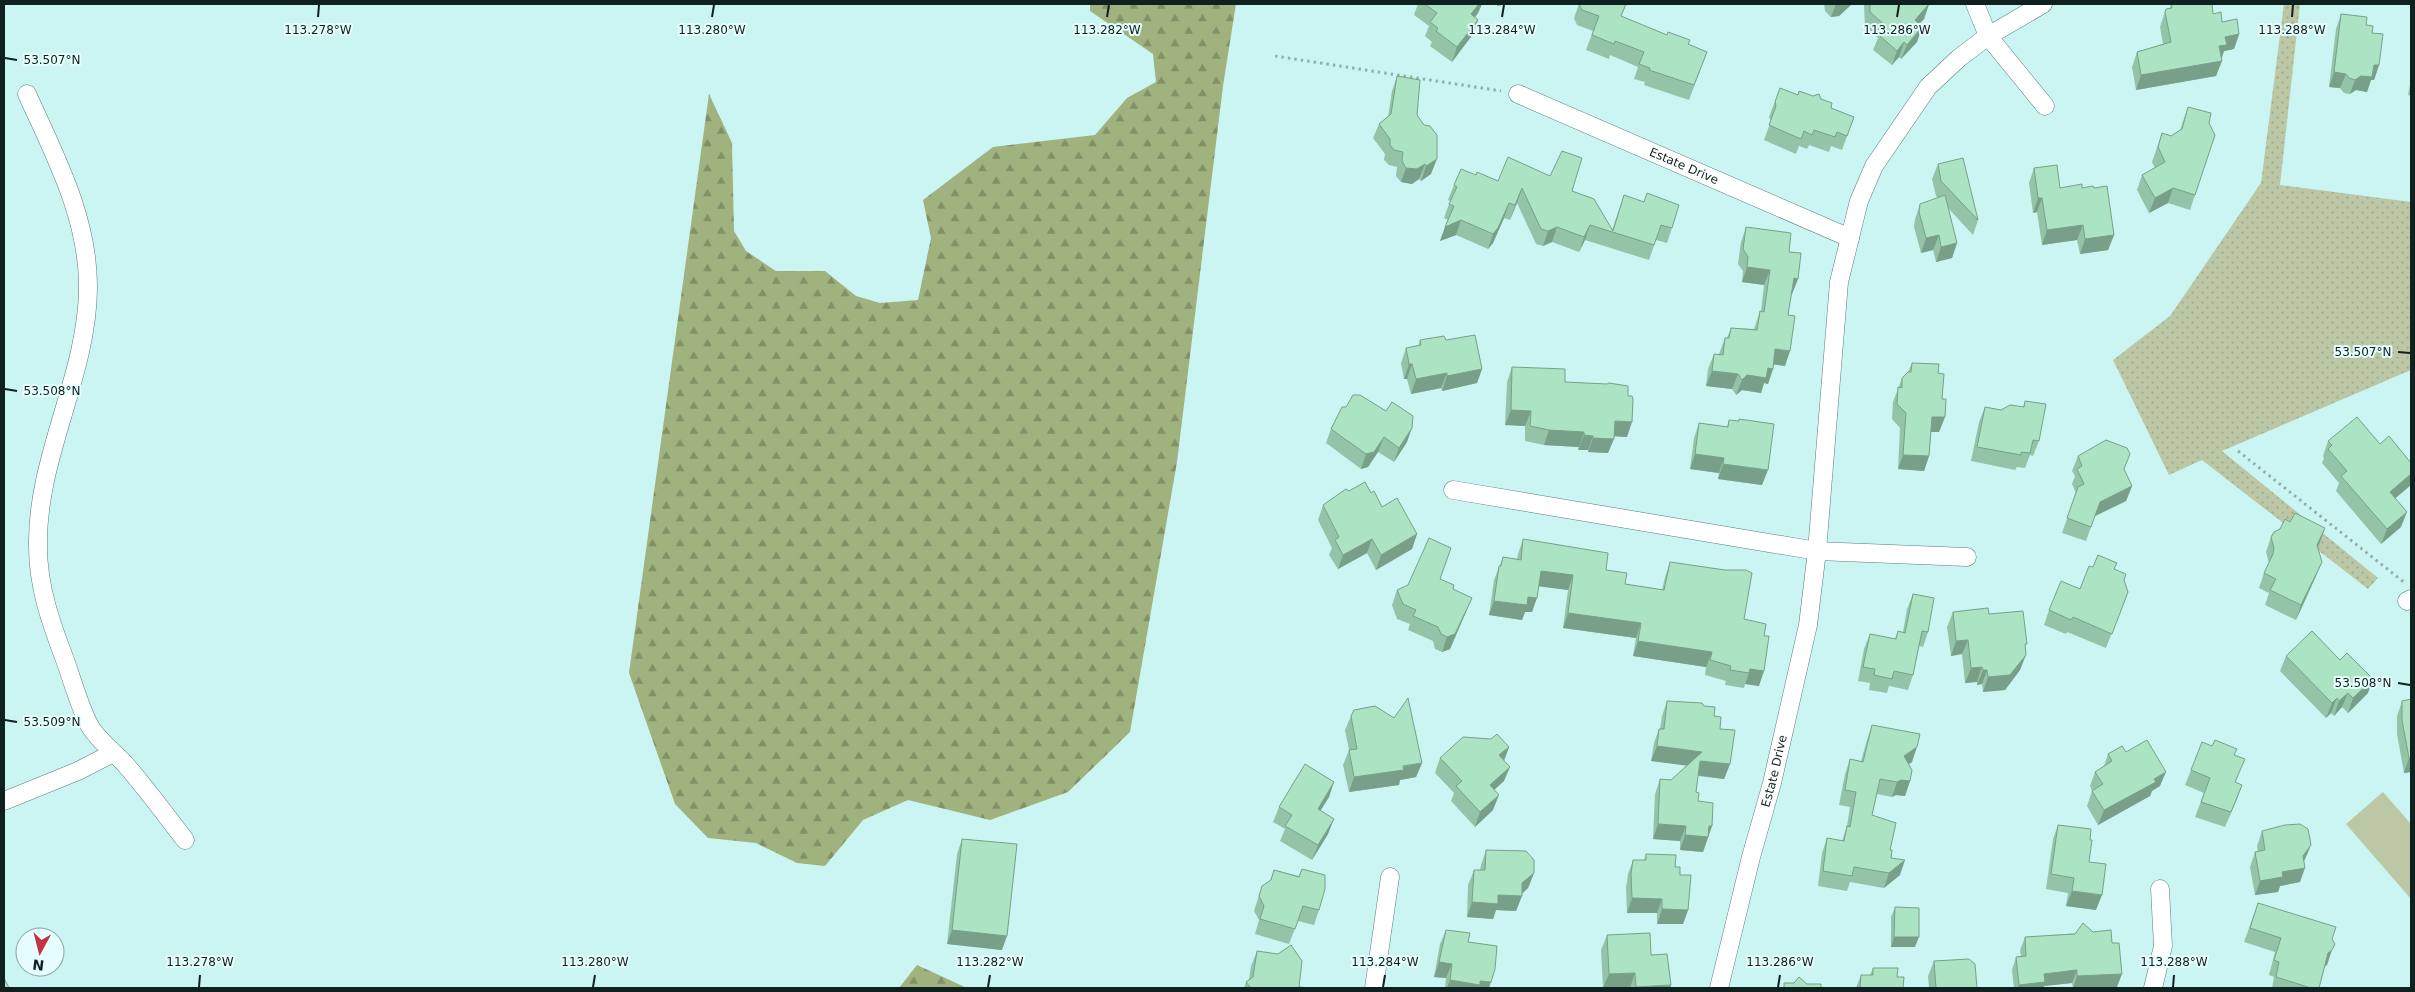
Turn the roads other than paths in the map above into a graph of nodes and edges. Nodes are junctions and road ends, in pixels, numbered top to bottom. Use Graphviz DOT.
graph roads {
  1 [pos="1975,4"];
  2 [pos="2043,4"];
  3 [pos="1988,36"];
  4 [pos="27,94"];
  5 [pos="1518,94"];
  6 [pos="2045,106"];
  7 [pos="1850,238"];
  8 [pos="1453,490"];
  9 [pos="1817,551"];
  10 [pos="1967,557"];
  11 [pos="113,753"];
  12 [pos="4,801"];
  13 [pos="185,840"];
  14 [pos="1390,876"];
  15 [pos="2160,889"];
  16 [pos="1374,988"];
  17 [pos="1719,988"];
  18 [pos="2153,988"];
  1 -- 3 [label="street"];
  2 -- 3 [label="street, Estate Drive"];
  3 -- 6 [label="street"];
  3 -- 7 [label="street, Estate Drive"];
  4 -- 11 [label="street"];
  5 -- 7 [label="street, Estate Drive"];
  7 -- 9 [label="street, Estate Drive"];
  8 -- 9 [label="street"];
  9 -- 10 [label="street"];
  9 -- 17 [label="street, Estate Drive"];
  11 -- 12 [label="street"];
  11 -- 13 [label="street"];
  14 -- 16 [label="street"];
  15 -- 18 [label="street"];
}
